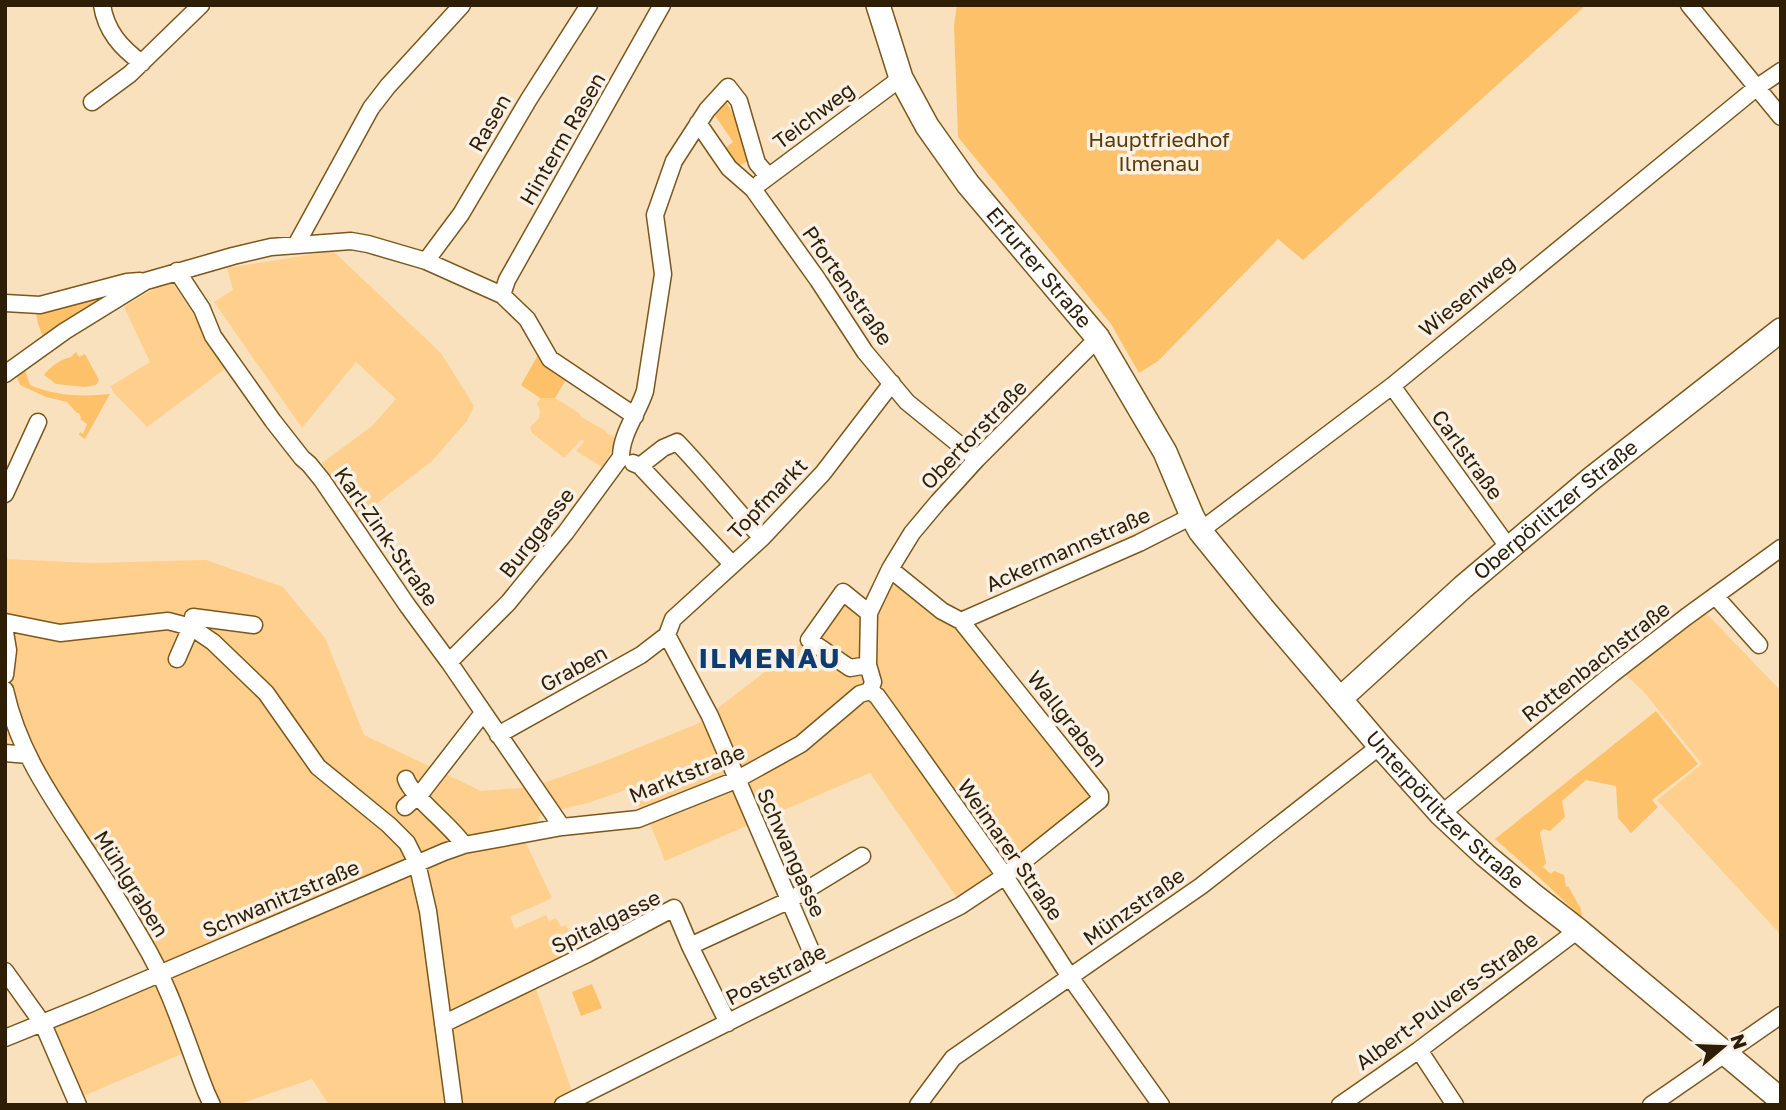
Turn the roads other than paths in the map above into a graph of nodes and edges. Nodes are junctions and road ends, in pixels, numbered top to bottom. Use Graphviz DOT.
graph roads {
  1 [pos="102,5"];
  2 [pos="201,5"];
  3 [pos="462,5"];
  4 [pos="589,5"];
  5 [pos="662,5"];
  6 [pos="878,5"];
  7 [pos="1689,5"];
  8 [pos="142,63"];
  9 [pos="1781,71"];
  10 [pos="901,78"];
  11 [pos="1756,88"];
  12 [pos="92,102"];
  13 [pos="1781,117"];
  14 [pos="698,123"];
  15 [pos="768,176"];
  16 [pos="752,189"];
  17 [pos="296,245"];
  18 [pos="426,261"];
  19 [pos="177,271"];
  20 [pos="146,281"];
  21 [pos="502,295"];
  22 [pos="5,303"];
  23 [pos="1781,330"];
  24 [pos="1098,338"];
  25 [pos="5,374"];
  26 [pos="892,383"];
  27 [pos="1392,386"];
  28 [pos="635,416"];
  29 [pos="38,422"];
  30 [pos="621,457"];
  31 [pos="978,459"];
  32 [pos="640,466"];
  33 [pos="5,494"];
  34 [pos="1196,523"];
  35 [pos="762,538"];
  36 [pos="1508,548"];
  37 [pos="1781,548"];
  38 [pos="732,564"];
  39 [pos="890,569"];
  40 [pos="1716,597"];
  41 [pos="869,613"];
  42 [pos="229,621"];
  43 [pos="961,621"];
  44 [pos="254,625"];
  45 [pos="7,626"];
  46 [pos="191,627"];
  47 [pos="667,635"];
  48 [pos="213,642"];
  49 [pos="1759,645"];
  50 [pos="177,659"];
  51 [pos="449,662"];
  52 [pos="868,665"];
  53 [pos="5,675"];
  54 [pos="5,690"];
  55 [pos="870,691"];
  56 [pos="1340,699"];
  57 [pos="483,713"];
  58 [pos="498,735"];
  59 [pos="1380,746"];
  60 [pos="5,753"];
  61 [pos="28,755"];
  62 [pos="406,779"];
  63 [pos="736,780"];
  64 [pos="414,798"];
  65 [pos="1441,814"];
  66 [pos="562,827"];
  67 [pos="464,845"];
  68 [pos="862,856"];
  69 [pos="417,863"];
  70 [pos="1005,876"];
  71 [pos="790,900"];
  72 [pos="1578,930"];
  73 [pos="690,946"];
  74 [pos="5,971"];
  75 [pos="161,973"];
  76 [pos="821,974"];
  77 [pos="1070,977"];
  78 [pos="1781,1015"];
  79 [pos="728,1023"];
  80 [pos="43,1024"];
  81 [pos="443,1024"];
  82 [pos="5,1038"];
  83 [pos="1419,1050"];
  84 [pos="1725,1053"];
  85 [pos="1781,1100"];
  86 [pos="565,1104"];
  87 [pos="78,1105"];
  88 [pos="212,1105"];
  89 [pos="454,1105"];
  90 [pos="918,1105"];
  91 [pos="1161,1105"];
  92 [pos="1340,1105"];
  93 [pos="1455,1105"];
  94 [pos="1651,1105"];
  1 -- 8 [label="street"];
  2 -- 8 [label="street"];
  3 -- 17 [label="street"];
  4 -- 18 [label="street, Rasen"];
  5 -- 21 [label="street, Hinterm Rasen"];
  6 -- 10 [label="main road, Erfurter Straße"];
  7 -- 11 [label="street"];
  8 -- 12 [label="street"];
  9 -- 11 [label="street, Wiesenweg"];
  10 -- 15 [label="street, Teichweg"];
  10 -- 24 [label="main road, Erfurter Straße"];
  11 -- 13 [label="street"];
  11 -- 27 [label="street, Wiesenweg"];
  14 -- 15 [label="street"];
  14 -- 16 [label="street, Pfortenstraße"];
  14 -- 28 [label="street"];
  15 -- 16 [label="street, Teichweg"];
  16 -- 26 [label="street, Pfortenstraße"];
  17 -- 18 [label="street"];
  17 -- 19 [label="street"];
  18 -- 21 [label="street"];
  19 -- 20 [label="street"];
  19 -- 51 [label="street, Karl-Zink-Straße"];
  20 -- 22 [label="street"];
  20 -- 25 [label="street"];
  21 -- 28 [label="street"];
  23 -- 36 [label="main road, Oberpörlitzer Straße"];
  24 -- 31 [label="street, Obertorstraße"];
  24 -- 34 [label="main road, Erfurter Straße"];
  26 -- 31 [label="street, Pfortenstraße"];
  26 -- 35 [label="street, Topfmarkt"];
  27 -- 34 [label="street, Wiesenweg"];
  27 -- 36 [label="street, Carlstraße"];
  28 -- 30 [label="street, Burggasse"];
  29 -- 33 [label="street"];
  30 -- 32 [label="street"];
  30 -- 51 [label="street, Burggasse"];
  31 -- 39 [label="street, Obertorstraße"];
  32 -- 35 [label="street"];
  32 -- 38 [label="street"];
  34 -- 43 [label="street, Ackermannstraße"];
  34 -- 56 [label="main road, Unterpörlitzer Straße"];
  35 -- 38 [label="street, Topfmarkt"];
  36 -- 56 [label="main road, Oberpörlitzer Straße"];
  37 -- 40 [label="street, Rottenbachstraße"];
  38 -- 47 [label="street, Topfmarkt"];
  39 -- 41 [label="street, Obertorstraße"];
  39 -- 43 [label="street, Wallgraben"];
  40 -- 49 [label="street"];
  40 -- 65 [label="street, Rottenbachstraße"];
  41 -- 52 [label="street"];
  41 -- 52 [label="street"];
  42 -- 44 [label="street"];
  42 -- 46 [label="street"];
  42 -- 48 [label="street"];
  43 -- 70 [label="street, Wallgraben"];
  45 -- 46 [label="street"];
  45 -- 53 [label="street"];
  46 -- 48 [label="street"];
  46 -- 50 [label="street"];
  47 -- 58 [label="street, Graben"];
  47 -- 63 [label="street, Schwangasse"];
  48 -- 69 [label="street"];
  51 -- 57 [label="street, Karl-Zink-Straße"];
  52 -- 55 [label="street"];
  54 -- 61 [label="street, Mühlgraben"];
  55 -- 63 [label="street, Marktstraße"];
  55 -- 70 [label="street, Weimarer Straße"];
  56 -- 59 [label="main road, Unterpörlitzer Straße"];
  57 -- 58 [label="street, Karl-Zink-Straße"];
  57 -- 64 [label="street"];
  58 -- 66 [label="street, Karl-Zink-Straße"];
  59 -- 65 [label="main road, Unterpörlitzer Straße"];
  59 -- 77 [label="street, Münzstraße"];
  60 -- 61 [label="street"];
  61 -- 75 [label="street, Mühlgraben"];
  62 -- 64 [label="street"];
  63 -- 66 [label="street, Marktstraße"];
  63 -- 71 [label="street, Schwangasse"];
  64 -- 67 [label="street"];
  65 -- 72 [label="main road, Unterpörlitzer Straße"];
  66 -- 67 [label="street, Marktstraße"];
  67 -- 69 [label="street, Marktstraße"];
  68 -- 71 [label="street"];
  69 -- 75 [label="street, Schwanitzstraße"];
  69 -- 81 [label="street"];
  70 -- 76 [label="street, Poststraße"];
  70 -- 77 [label="street, Weimarer Straße"];
  71 -- 73 [label="street"];
  71 -- 76 [label="street, Schwangasse"];
  72 -- 83 [label="street, Albert-Pulvers-Straße"];
  72 -- 84 [label="main road, Unterpörlitzer Straße"];
  73 -- 79 [label="street, Spitalgasse"];
  73 -- 81 [label="street, Spitalgasse"];
  74 -- 80 [label="street"];
  75 -- 80 [label="street, Schwanitzstraße"];
  75 -- 88 [label="street, Mühlgraben"];
  76 -- 79 [label="street, Poststraße"];
  77 -- 90 [label="street, Münzstraße"];
  77 -- 91 [label="street, Weimarer Straße"];
  78 -- 84 [label="street"];
  79 -- 86 [label="street, Poststraße"];
  80 -- 82 [label="street, Schwanitzstraße"];
  80 -- 87 [label="street"];
  81 -- 89 [label="street"];
  83 -- 92 [label="street, Albert-Pulvers-Straße"];
  83 -- 93 [label="street"];
  84 -- 85 [label="main road, Unterpörlitzer Straße"];
  84 -- 94 [label="street"];
}
